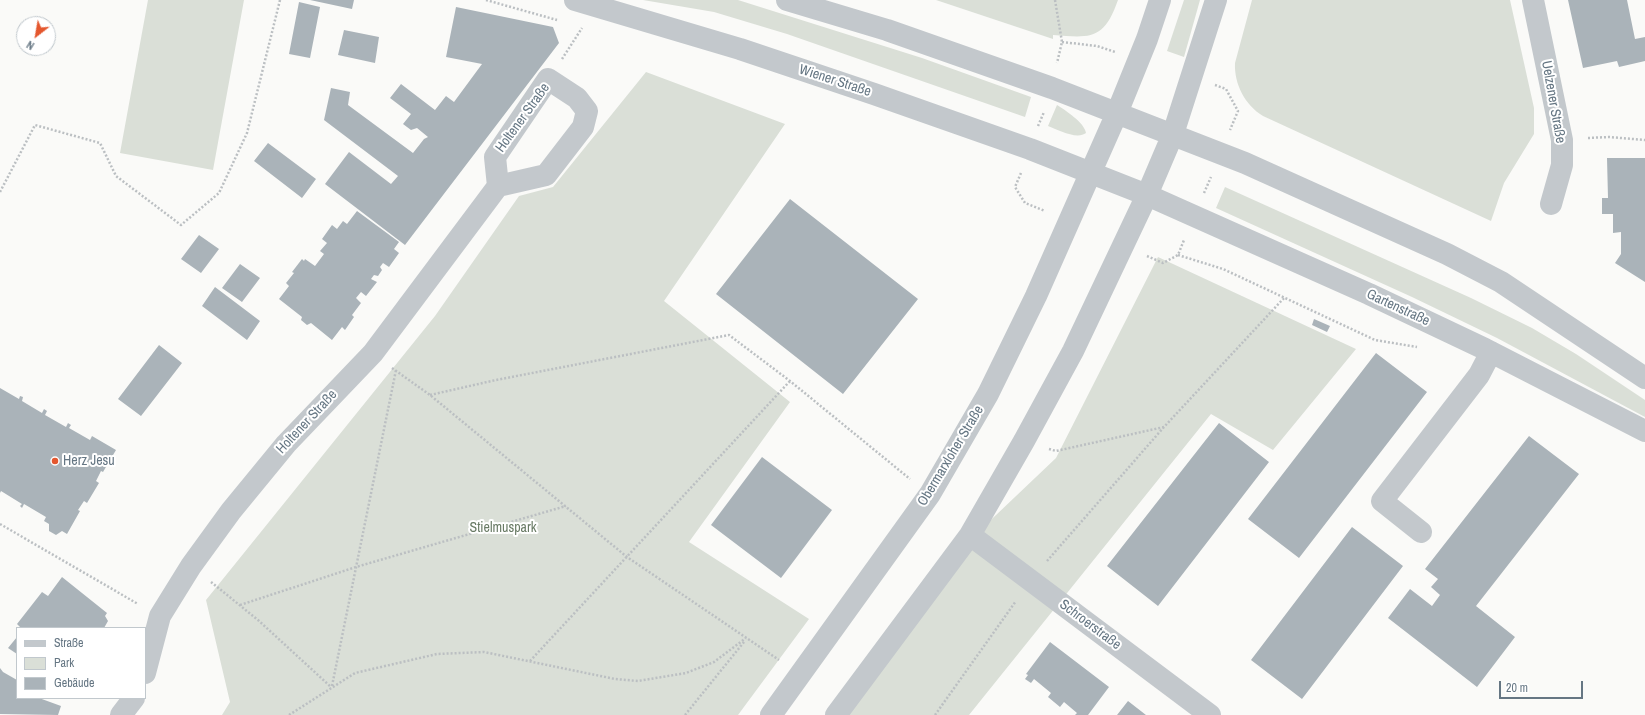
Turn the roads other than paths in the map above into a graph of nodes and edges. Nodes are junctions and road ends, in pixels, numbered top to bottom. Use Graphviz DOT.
graph roads {
  1 [pos="575,0"];
  2 [pos="787,0"];
  3 [pos="1160,0"];
  4 [pos="1216,0"];
  5 [pos="1533,0"];
  6 [pos="1117,113"];
  7 [pos="1173,134"];
  8 [pos="1091,173"];
  9 [pos="498,186"];
  10 [pos="1147,195"];
  11 [pos="1550,204"];
  12 [pos="1491,352"];
  13 [pos="1645,378"];
  14 [pos="1645,431"];
  15 [pos="1421,532"];
  16 [pos="970,535"];
  17 [pos="146,669"];
  18 [pos="133,699"];
  19 [pos="121,715"];
  20 [pos="770,715"];
  21 [pos="836,715"];
  22 [pos="1210,715"];
  1 -- 8 [label="street, Wiener Straße"];
  2 -- 6 [label="street"];
  3 -- 6 [label="street, Obermarxloher Straße"];
  4 -- 7 [label="street"];
  5 -- 11 [label="street, Uelzener Straße"];
  6 -- 7 [label="street"];
  6 -- 8 [label="street, Obermarxloher Straße"];
  7 -- 10 [label="street"];
  7 -- 13 [label="street"];
  8 -- 10 [label="street, Wiener Straße"];
  8 -- 20 [label="street, Obermarxloher Straße"];
  9 -- 9 [label="street, Holtener Straße"];
  9 -- 17 [label="street, Holtener Straße"];
  10 -- 12 [label="street, Gartenstraße"];
  10 -- 16 [label="street"];
  12 -- 14 [label="street, Gartenstraße"];
  12 -- 15 [label="street"];
  16 -- 21 [label="street"];
  16 -- 22 [label="street, Schroerstraße"];
  18 -- 19 [label="street"];
}
